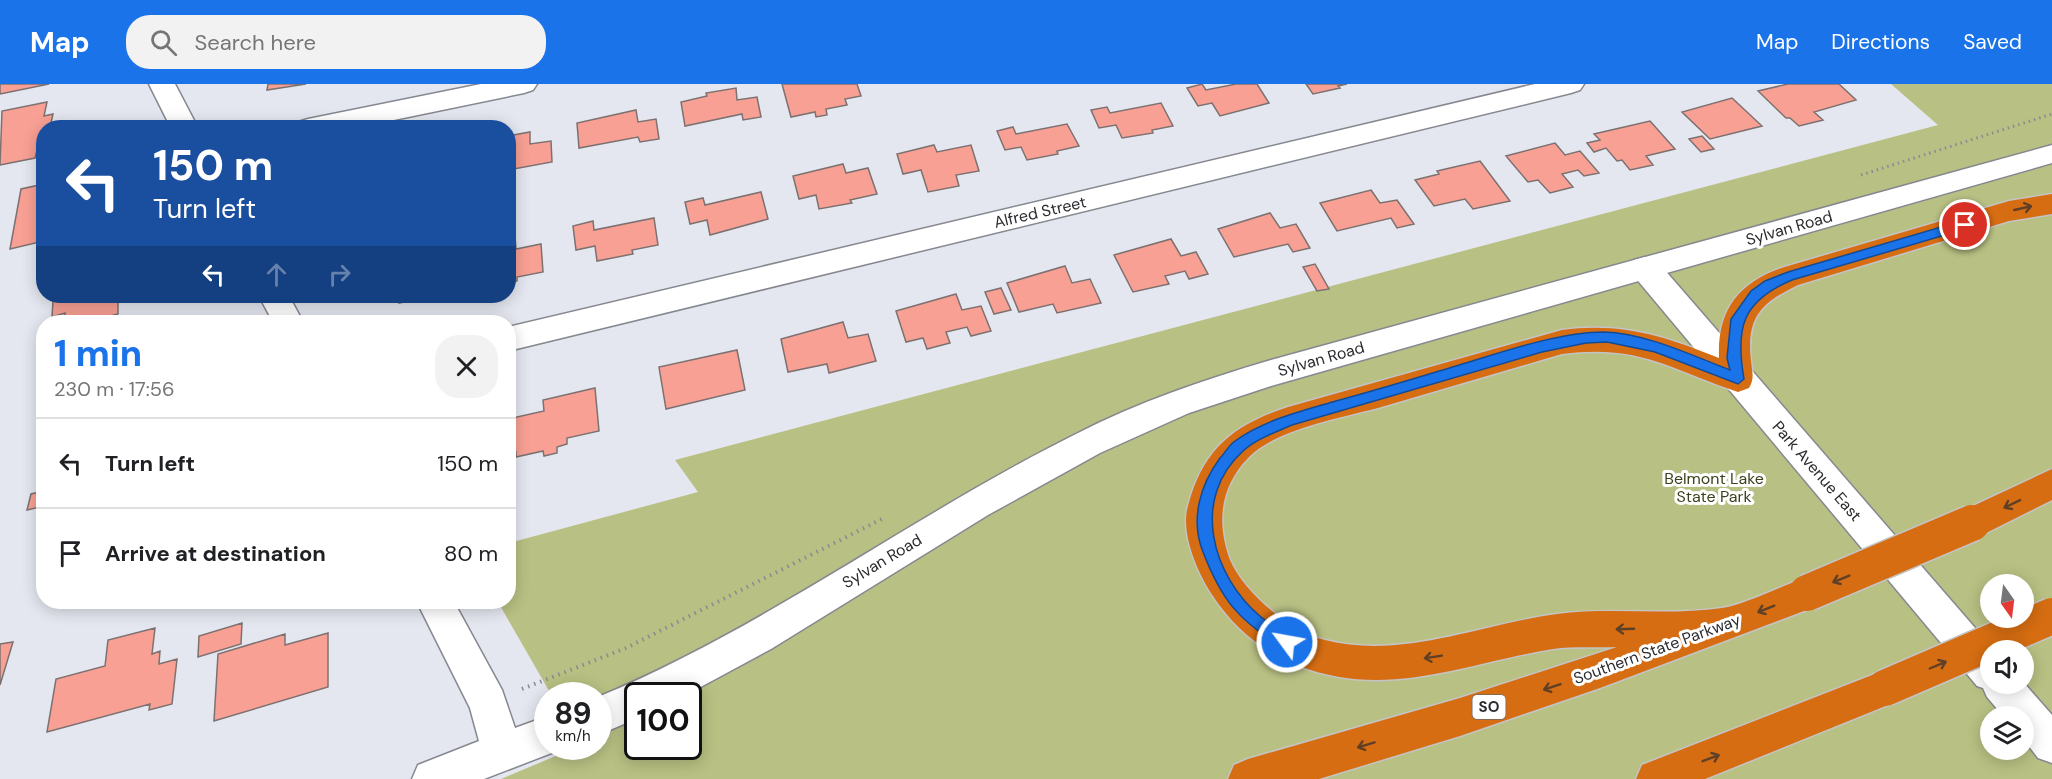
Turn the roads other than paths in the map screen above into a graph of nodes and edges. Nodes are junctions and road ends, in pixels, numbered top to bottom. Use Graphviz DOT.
graph roads {
  1 [pos="162,84"];
  2 [pos="524,84"];
  3 [pos="1571,84"];
  4 [pos="180,120"];
  5 [pos="347,120"];
  6 [pos="2052,154"];
  7 [pos="2052,204"];
  8 [pos="1645,268"];
  9 [pos="516,337"];
  10 [pos="1738,379"];
  11 [pos="2052,484"];
  12 [pos="439,609"];
  13 [pos="2052,616"];
  14 [pos="1726,625"];
  15 [pos="1980,661"];
  16 [pos="673,682"];
  17 [pos="2009,694"];
  18 [pos="534,740"];
  19 [pos="2052,744"];
  20 [pos="502,752"];
  21 [pos="432,779"];
  22 [pos="1248,779"];
  23 [pos="1656,779"];
  1 -- 4 [label="street"];
  2 -- 5 [label="street"];
  3 -- 9 [label="street, Alfred Street"];
  6 -- 8 [label="street, Sylvan Road"];
  10 -- 7 [label="highway, one-way"];
  8 -- 10 [label="street, Park Avenue East"];
  8 -- 16 [label="street, Sylvan Road"];
  14 -- 10 [label="highway, one-way"];
  10 -- 15 [label="street, Park Avenue East"];
  11 -- 14 [label="highway, Southern State Parkway / SO, one-way, bridge"];
  12 -- 20 [label="street"];
  23 -- 13 [label="highway, one-way, bridge"];
  14 -- 22 [label="highway, Southern State Parkway / SO, one-way"];
  17 -- 19 [label="street"];
  18 -- 20 [label="street"];
  20 -- 21 [label="street"];
}
